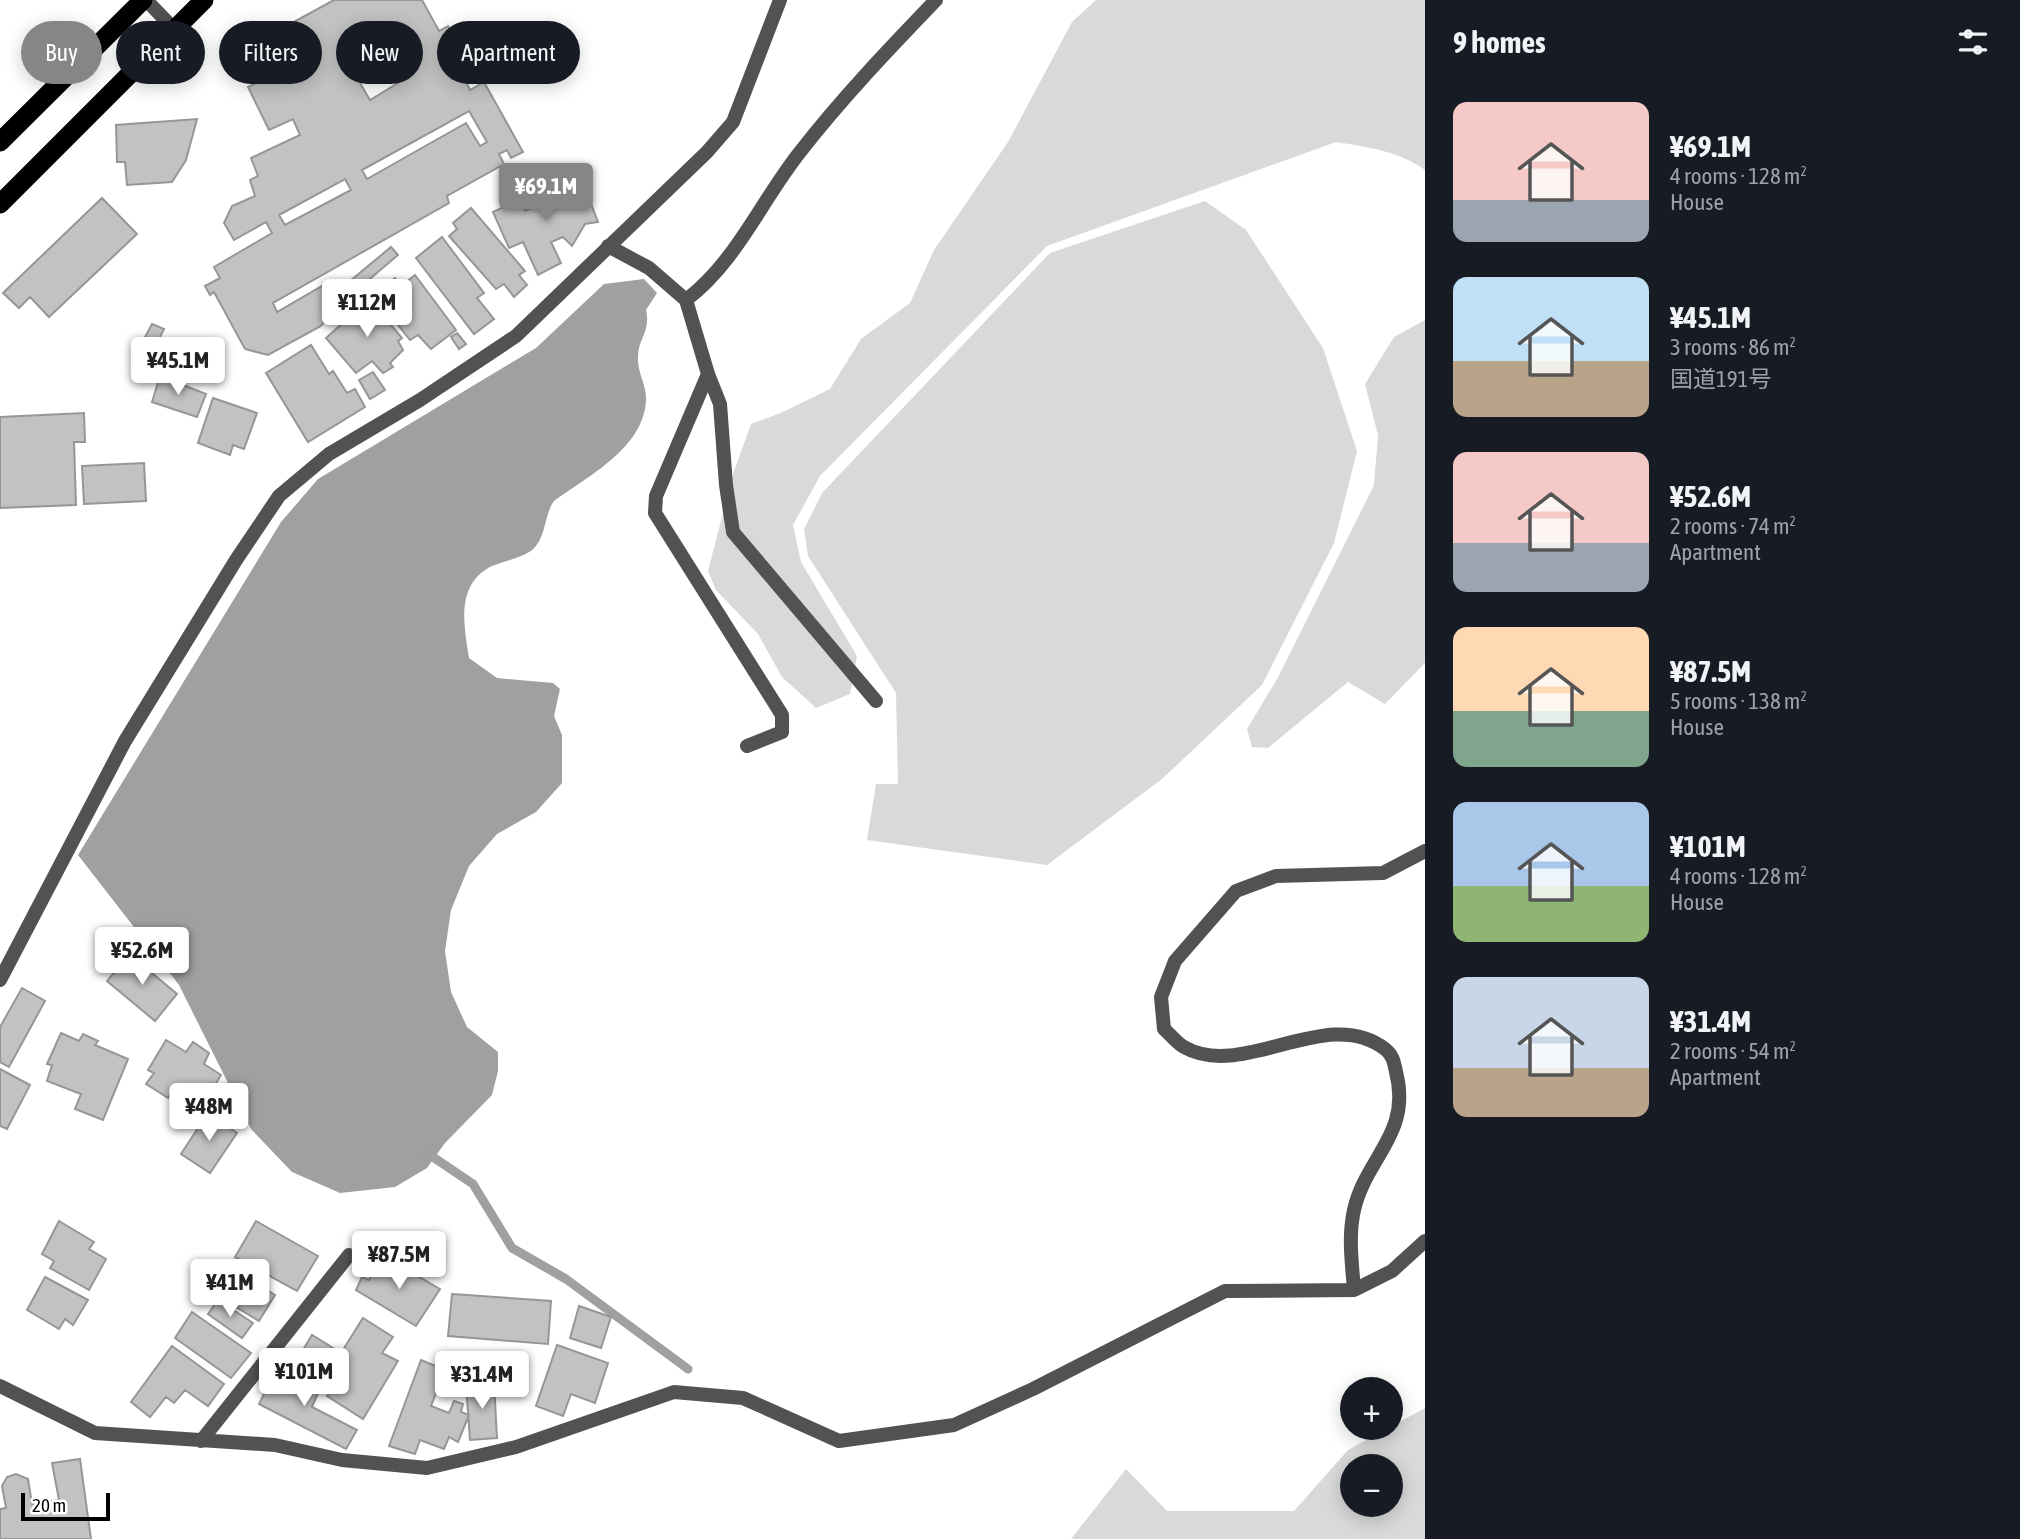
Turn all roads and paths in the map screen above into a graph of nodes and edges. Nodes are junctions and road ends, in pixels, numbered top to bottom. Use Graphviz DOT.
graph roads {
  1 [pos="144,0"];
  2 [pos="204,0"];
  3 [pos="780,0"];
  4 [pos="936,0"];
  5 [pos="165,21"];
  6 [pos="183,21"];
  7 [pos="120,84"];
  8 [pos="0,142"];
  9 [pos="0,204"];
  10 [pos="608,246"];
  11 [pos="686,300"];
  12 [pos="708,374"];
  13 [pos="876,701"];
  14 [pos="747,746"];
  15 [pos="1425,851"];
  16 [pos="0,980"];
  17 [pos="1425,1241"];
  18 [pos="349,1255"];
  19 [pos="1354,1290"];
  20 [pos="0,1386"];
  21 [pos="201,1441"];
  1 -- 5 [label="street"];
  1 -- 8 [label="highway"];
  2 -- 6 [label="highway"];
  3 -- 10 [label="street"];
  4 -- 11 [label="street"];
  7 -- 9 [label="highway"];
  10 -- 11 [label="street"];
  10 -- 16 [label="street"];
  11 -- 12 [label="street"];
  12 -- 13 [label="street"];
  12 -- 14 [label="street"];
  15 -- 19 [label="street"];
  17 -- 19 [label="street"];
  18 -- 21 [label="street"];
  19 -- 21 [label="street"];
  20 -- 21 [label="street"];
}
